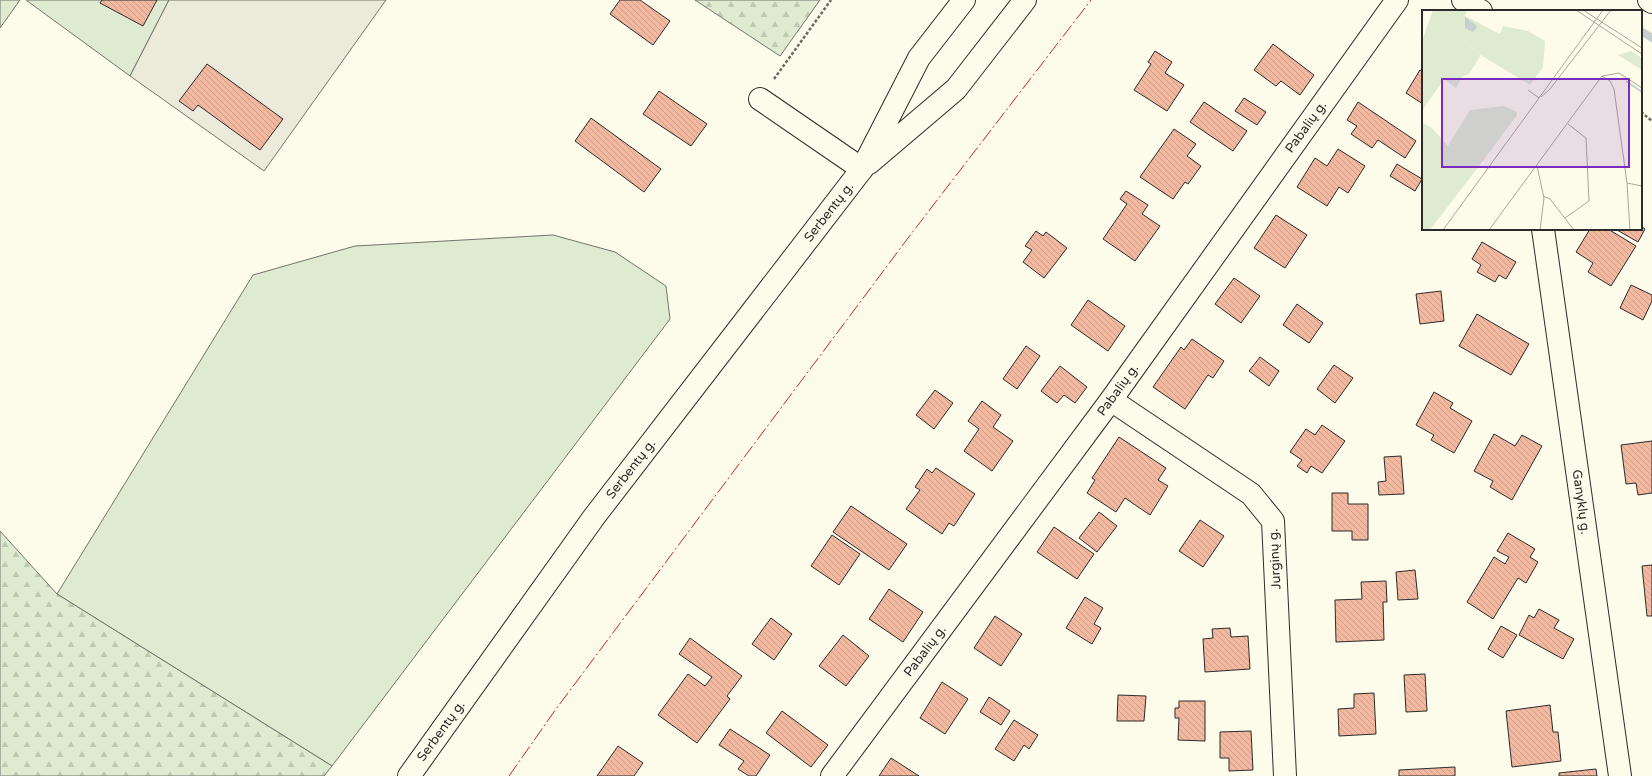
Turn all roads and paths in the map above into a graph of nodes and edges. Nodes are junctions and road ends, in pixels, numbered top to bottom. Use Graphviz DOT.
graph roads {
  1 [pos="831,0"];
  2 [pos="964,0"];
  3 [pos="1025,0"];
  4 [pos="1397,0"];
  5 [pos="1464,0"];
  6 [pos="1649,0"];
  7 [pos="1652,2"];
  8 [pos="1479,10"];
  9 [pos="760,99"];
  10 [pos="1642,113"];
  11 [pos="1652,121"];
  12 [pos="862,169"];
  13 [pos="1543,230"];
  14 [pos="1111,400"];
  15 [pos="839,772"];
  16 [pos="409,776"];
  17 [pos="1285,776"];
  18 [pos="1620,776"];
  1 -- 9 [label="path"];
  2 -- 12 [label="street, Serbentų g."];
  3 -- 12 [label="street, Serbentų g."];
  4 -- 14 [label="street, Pabalių g."];
  5 -- 8 [label="street"];
  6 -- 7 [label="street"];
  9 -- 12 [label="street"];
  10 -- 11 [label="path"];
  12 -- 16 [label="street, Serbentų g."];
  13 -- 18 [label="street, Ganyklų g."];
  14 -- 15 [label="street, Pabalių g."];
  14 -- 17 [label="street, Jurginų g."];
}
